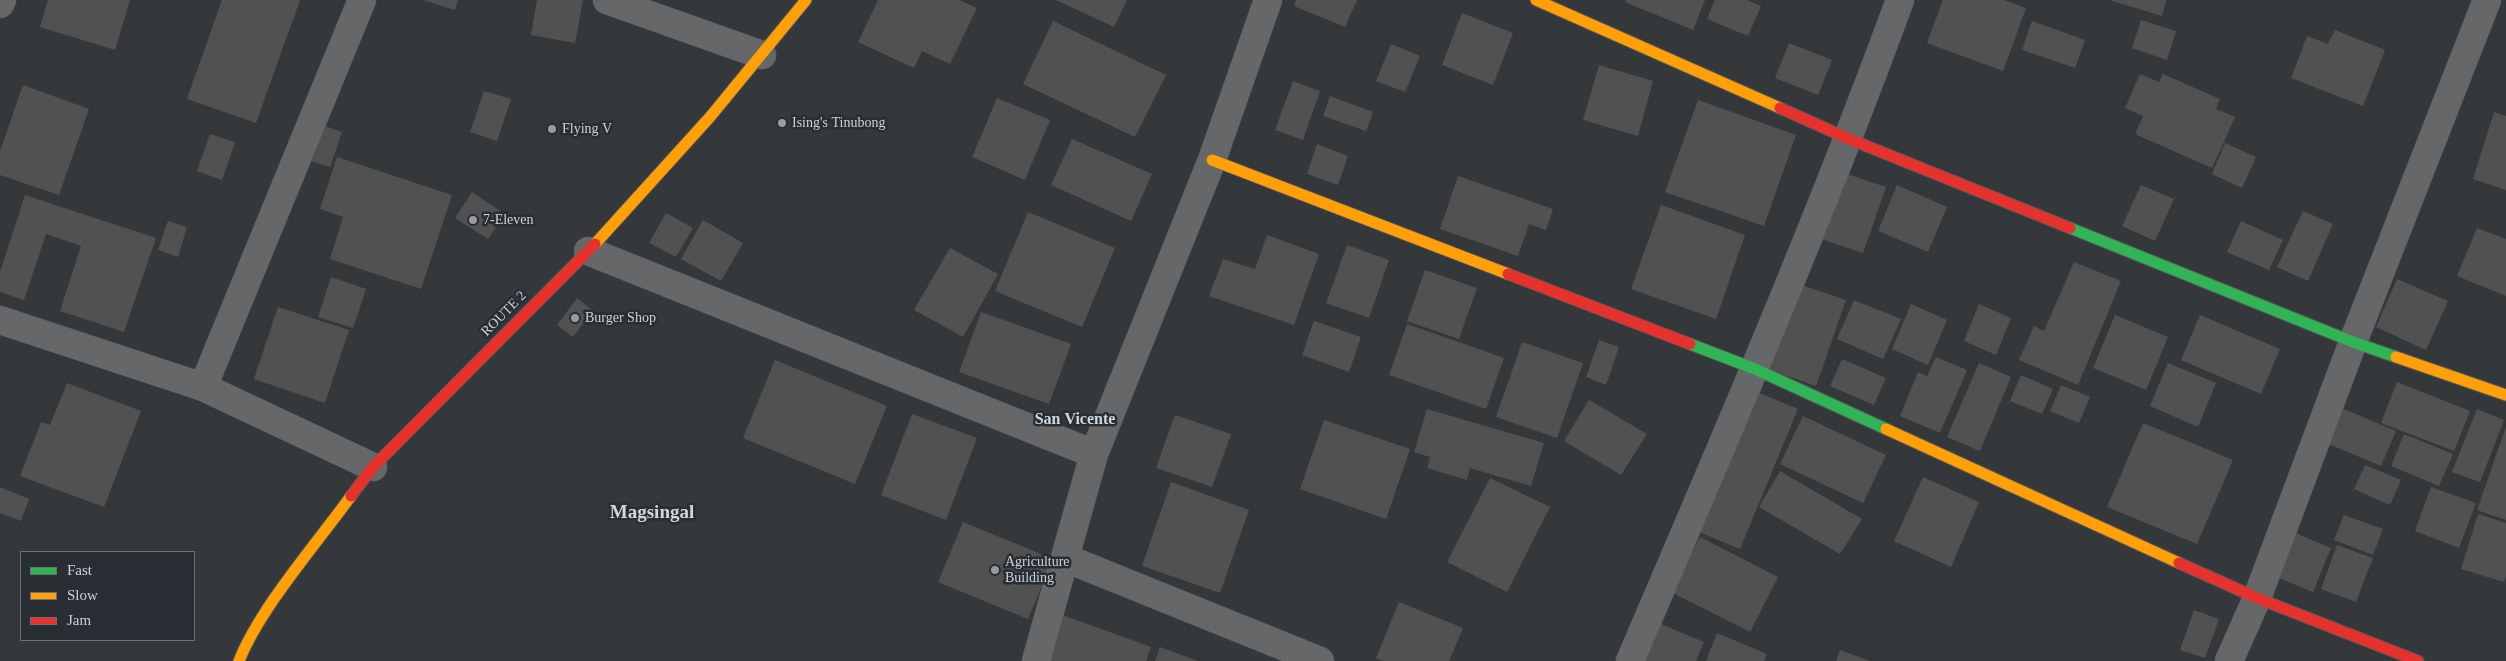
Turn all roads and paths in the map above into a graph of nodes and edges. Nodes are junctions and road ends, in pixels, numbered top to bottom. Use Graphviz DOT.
graph roads {
  1 [pos="2,0"];
  2 [pos="362,0"];
  3 [pos="606,0"];
  4 [pos="806,0"];
  5 [pos="1268,0"];
  6 [pos="1536,0"];
  7 [pos="1900,0"];
  8 [pos="2487,0"];
  9 [pos="0,4"];
  10 [pos="762,55"];
  11 [pos="1849,139"];
  12 [pos="1212,160"];
  13 [pos="588,251"];
  14 [pos="0,320"];
  15 [pos="2353,342"];
  16 [pos="1756,369"];
  17 [pos="203,387"];
  18 [pos="2506,395"];
  19 [pos="1094,454"];
  20 [pos="373,467"];
  21 [pos="1065,558"];
  22 [pos="2256,598"];
  23 [pos="239,661"];
  24 [pos="1036,661"];
  25 [pos="1320,661"];
  26 [pos="1630,661"];
  27 [pos="2228,661"];
  28 [pos="2418,661"];
  1 -- 9 [label="street"];
  2 -- 17 [label="street"];
  3 -- 10 [label="street"];
  4 -- 10 [label="main road, ROUTE 2"];
  5 -- 12 [label="street"];
  6 -- 11 [label="main road"];
  7 -- 11 [label="street"];
  8 -- 15 [label="street"];
  10 -- 13 [label="main road, ROUTE 2"];
  11 -- 15 [label="main road"];
  11 -- 16 [label="street"];
  12 -- 16 [label="main road"];
  12 -- 19 [label="street"];
  13 -- 19 [label="street"];
  13 -- 20 [label="main road, ROUTE 2"];
  14 -- 17 [label="street"];
  15 -- 18 [label="main road"];
  15 -- 22 [label="street"];
  16 -- 22 [label="main road"];
  16 -- 26 [label="street"];
  17 -- 20 [label="street"];
  19 -- 21 [label="street"];
  20 -- 23 [label="main road, ROUTE 2"];
  21 -- 24 [label="street"];
  21 -- 25 [label="street"];
  22 -- 27 [label="street"];
  22 -- 28 [label="main road"];
}
